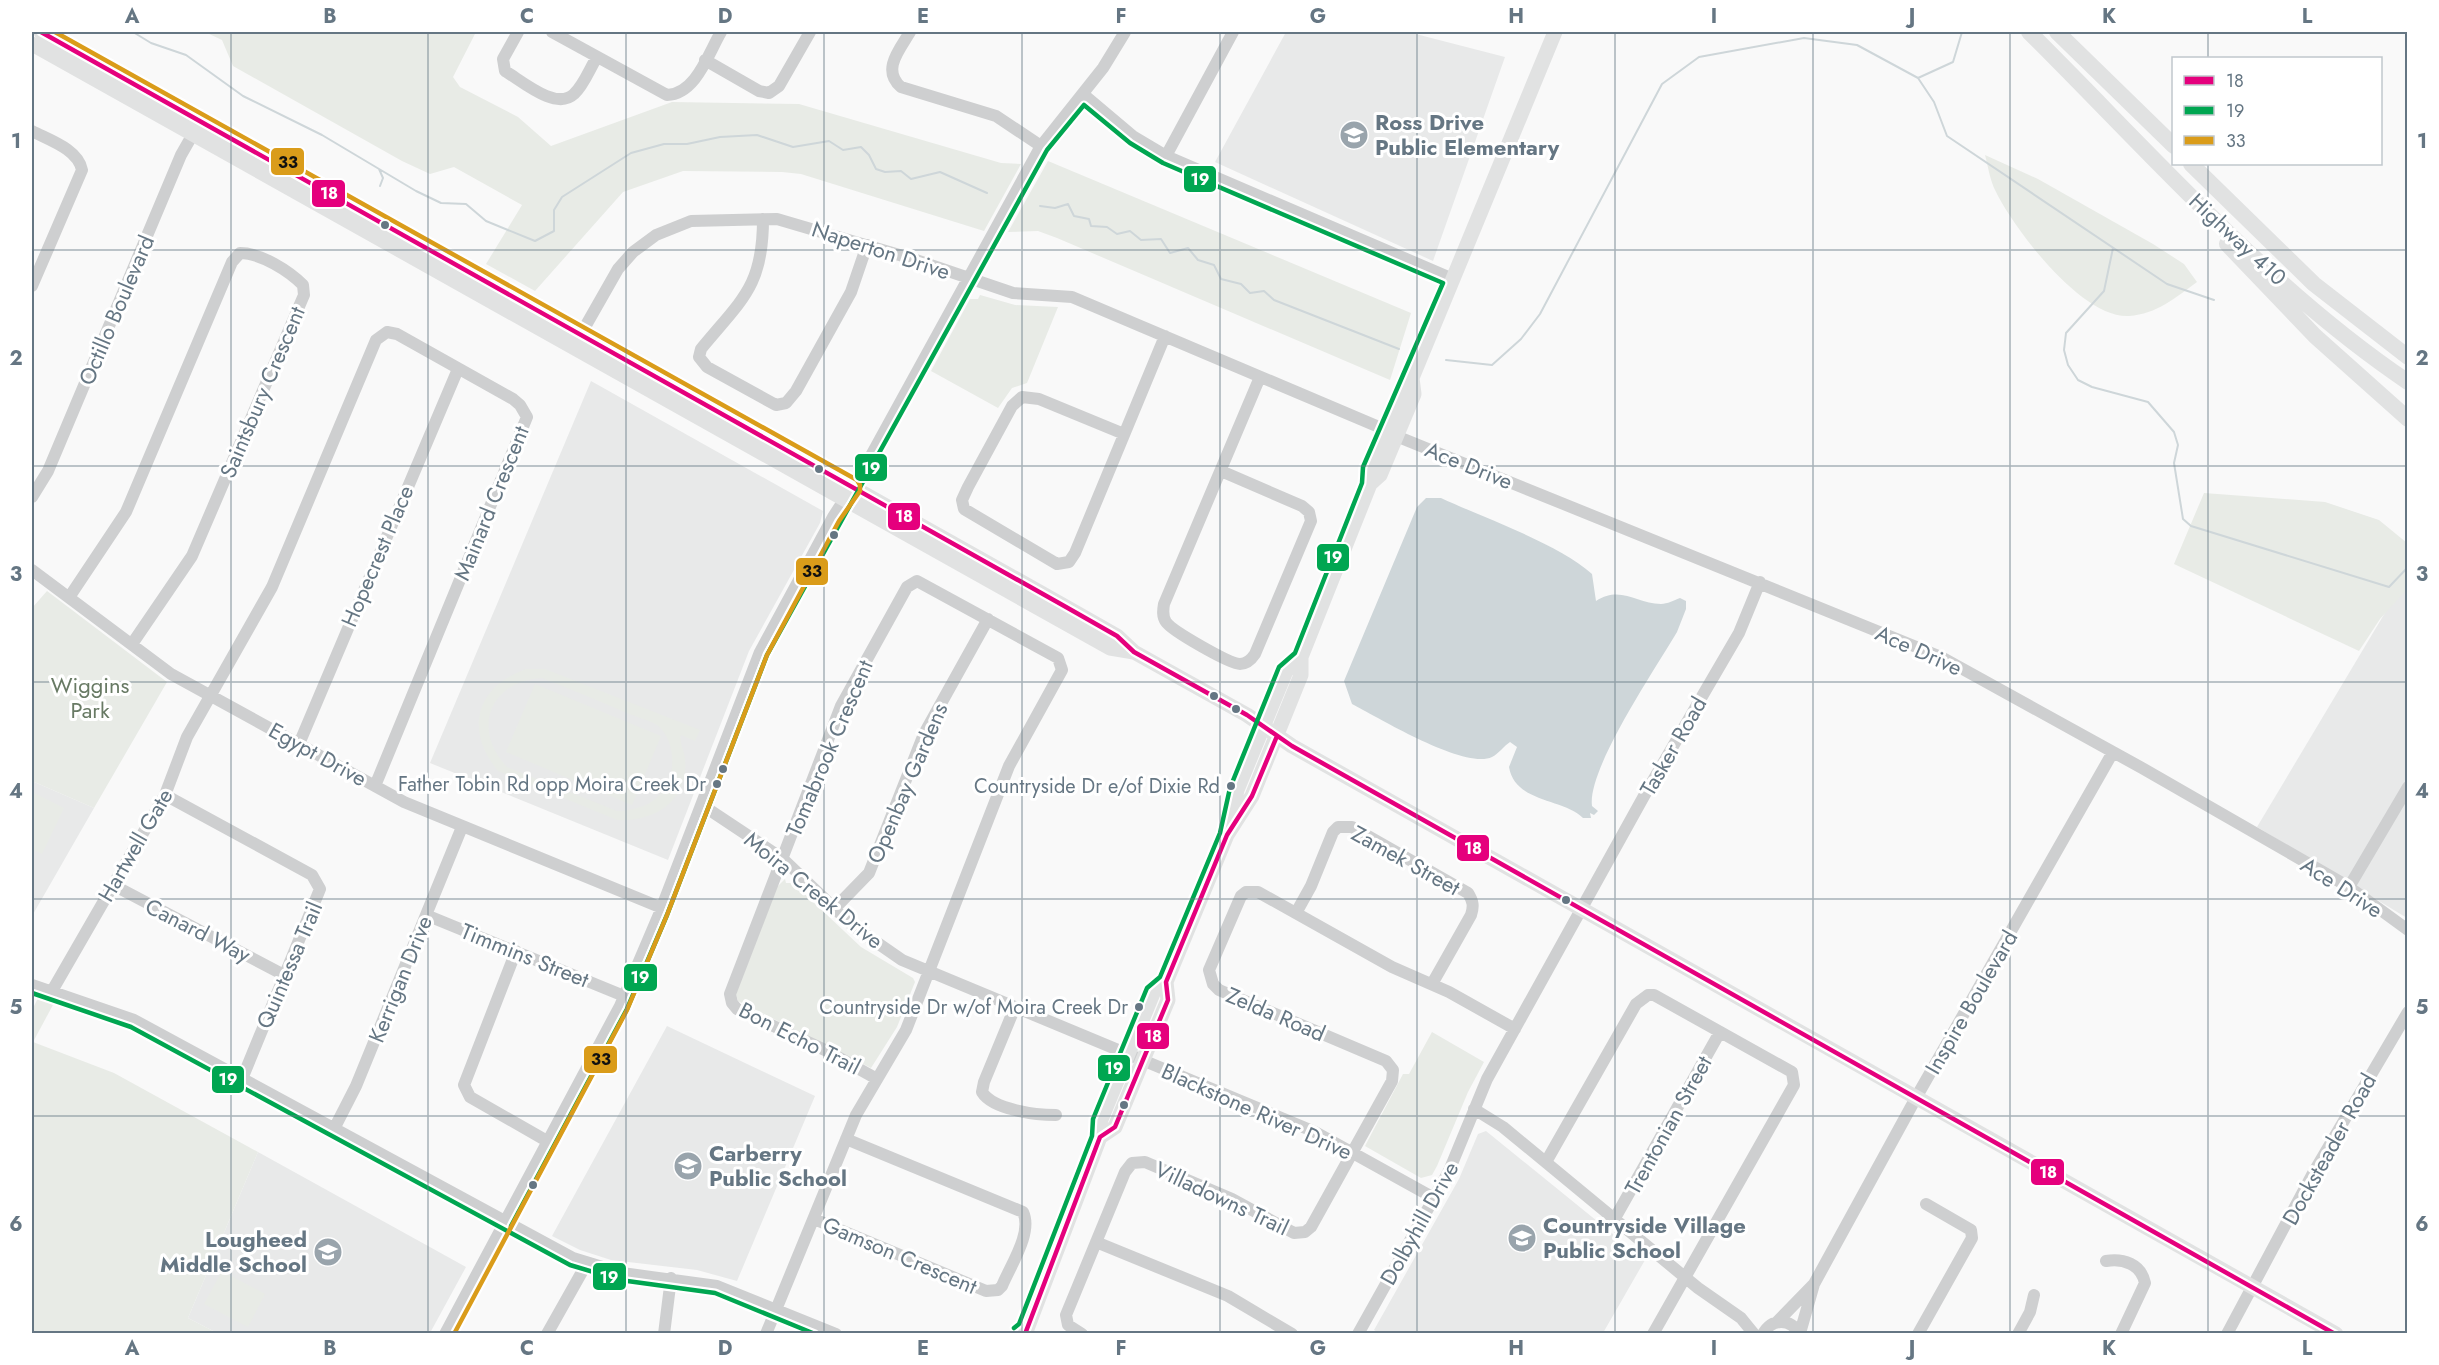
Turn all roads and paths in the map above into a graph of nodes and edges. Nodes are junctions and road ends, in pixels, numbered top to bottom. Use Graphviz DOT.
graph roads {
  1 [pos="41,32"];
  2 [pos="519,32"];
  3 [pos="552,32"];
  4 [pos="718,32"];
  5 [pos="810,32"];
  6 [pos="910,32"];
  7 [pos="1125,32"];
  8 [pos="1233,32"];
  9 [pos="1555,32"];
  10 [pos="2029,32"];
  11 [pos="2057,32"];
  12 [pos="32,44"];
  13 [pos="597,57"];
  14 [pos="705,60"];
  15 [pos="1083,94"];
  16 [pos="200,122"];
  17 [pos="32,131"];
  18 [pos="192,136"];
  19 [pos="2172,144"];
  20 [pos="1041,146"];
  21 [pos="1166,156"];
  22 [pos="2192,165"];
  23 [pos="2184,189"];
  24 [pos="763,219"];
  25 [pos="2265,237"];
  26 [pos="867,245"];
  27 [pos="970,279"];
  28 [pos="1453,279"];
  29 [pos="32,286"];
  30 [pos="581,334"];
  31 [pos="1165,336"];
  32 [pos="2408,344"];
  33 [pos="2408,357"];
  34 [pos="458,369"];
  35 [pos="1260,377"];
  36 [pos="2408,382"];
  37 [pos="2408,419"];
  38 [pos="1391,433"];
  39 [pos="1124,434"];
  40 [pos="1221,471"];
  41 [pos="848,494"];
  42 [pos="32,497"];
  43 [pos="32,570"];
  44 [pos="1760,582"];
  45 [pos="70,596"];
  46 [pos="988,619"];
  47 [pos="132,644"];
  48 [pos="1301,657"];
  49 [pos="210,695"];
  50 [pos="1263,726"];
  51 [pos="1276,736"];
  52 [pos="299,744"];
  53 [pos="2113,753"];
  54 [pos="375,786"];
  55 [pos="2408,787"];
  56 [pos="165,795"];
  57 [pos="702,805"];
  58 [pos="462,827"];
  59 [pos="1227,836"];
  60 [pos="783,859"];
  61 [pos="112,885"];
  62 [pos="2349,887"];
  63 [pos="662,908"];
  64 [pos="1583,908"];
  65 [pos="834,909"];
  66 [pos="1296,913"];
  67 [pos="426,915"];
  68 [pos="2408,930"];
  69 [pos="516,951"];
  70 [pos="928,972"];
  71 [pos="284,975"];
  72 [pos="1432,984"];
  73 [pos="32,985"];
  74 [pos="52,991"];
  75 [pos="624,996"];
  76 [pos="1015,1007"];
  77 [pos="2408,1012"];
  78 [pos="1515,1029"];
  79 [pos="1720,1032"];
  80 [pos="1135,1057"];
  81 [pos="242,1079"];
  82 [pos="877,1079"];
  83 [pos="1917,1096"];
  84 [pos="1474,1109"];
  85 [pos="1056,1115"];
  86 [pos="334,1129"];
  87 [pos="846,1139"];
  88 [pos="547,1141"];
  89 [pos="1354,1153"];
  90 [pos="1546,1162"];
  91 [pos="1434,1198"];
  92 [pos="1926,1204"];
  93 [pos="1615,1218"];
  94 [pos="814,1219"];
  95 [pos="504,1222"];
  96 [pos="1096,1242"];
  97 [pos="2106,1261"];
  98 [pos="587,1263"];
  99 [pos="1686,1277"];
  100 [pos="671,1278"];
  101 [pos="1814,1284"];
  102 [pos="2253,1287"];
  103 [pos="2034,1295"];
  104 [pos="777,1308"];
  105 [pos="1741,1318"];
  106 [pos="1775,1322"];
  107 [pos="1023,1332"];
  108 [pos="1800,1333"];
  109 [pos="445,1334"];
  110 [pos="547,1334"];
  111 [pos="664,1334"];
  112 [pos="766,1334"];
  113 [pos="837,1334"];
  114 [pos="1082,1334"];
  115 [pos="1292,1334"];
  116 [pos="1358,1334"];
  117 [pos="1653,1334"];
  118 [pos="1754,1334"];
  119 [pos="1763,1334"];
  120 [pos="1918,1334"];
  121 [pos="2018,1334"];
  122 [pos="2121,1334"];
  123 [pos="2227,1334"];
  124 [pos="2336,1334"];
  1 -- 16 [label="main road"];
  2 -- 13 [label="street"];
  3 -- 13 [label="street"];
  4 -- 14 [label="street"];
  5 -- 14 [label="street"];
  6 -- 20 [label="street"];
  7 -- 15 [label="street"];
  8 -- 21 [label="street"];
  9 -- 28 [label="main road"];
  10 -- 23 [label="highway, Highway 410"];
  11 -- 19 [label="highway"];
  12 -- 18 [label="main road"];
  13 -- 14 [label="street"];
  15 -- 20 [label="street"];
  15 -- 21 [label="street"];
  16 -- 18 [label="street, Octillo Boulevard"];
  16 -- 30 [label="main road"];
  17 -- 29 [label="street"];
  18 -- 41 [label="main road"];
  18 -- 42 [label="street, Octillo Boulevard"];
  20 -- 27 [label="street"];
  21 -- 28 [label="street"];
  22 -- 25 [label="highway, Highway 410"];
  23 -- 36 [label="highway, Highway 410"];
  23 -- 37 [label="highway"];
  24 -- 26 [label="street, Naperton Drive"];
  24 -- 26 [label="street"];
  24 -- 30 [label="street, Naperton Drive"];
  25 -- 32 [label="highway"];
  25 -- 33 [label="highway, Highway 410"];
  26 -- 27 [label="street, Naperton Drive"];
  27 -- 31 [label="street, Naperton Drive"];
  27 -- 41 [label="street"];
  28 -- 38 [label="main road"];
  30 -- 41 [label="main road"];
  31 -- 35 [label="street, Naperton Drive"];
  31 -- 39 [label="street"];
  34 -- 49 [label="street, Mainard Crescent"];
  34 -- 52 [label="street, Hopecrest Place"];
  34 -- 54 [label="street, Mainard Crescent"];
  35 -- 38 [label="street, Naperton Drive"];
  35 -- 40 [label="street"];
  38 -- 44 [label="street, Ace Drive"];
  38 -- 48 [label="main road"];
  39 -- 39 [label="street"];
  40 -- 40 [label="street"];
  41 -- 50 [label="main road"];
  41 -- 57 [label="street"];
  43 -- 45 [label="street, Egypt Drive"];
  44 -- 53 [label="street, Ace Drive"];
  44 -- 64 [label="street, Tasker Road"];
  45 -- 47 [label="street, Egypt Drive"];
  45 -- 47 [label="street, Saintsbury Crescent"];
  46 -- 60 [label="street, Tomabrook Crescent"];
  46 -- 65 [label="street, Openbay Gardens"];
  46 -- 70 [label="street, Tomabrook Crescent"];
  47 -- 49 [label="street, Egypt Drive"];
  48 -- 50 [label="main road"];
  48 -- 51 [label="main road"];
  49 -- 52 [label="street, Egypt Drive"];
  49 -- 56 [label="street, Hartwell Gate"];
  50 -- 51 [label="main road"];
  50 -- 59 [label="main road"];
  51 -- 59 [label="main road"];
  51 -- 64 [label="main road"];
  52 -- 54 [label="street, Egypt Drive"];
  53 -- 62 [label="street, Ace Drive"];
  53 -- 83 [label="street, Inspire Boulevard"];
  54 -- 58 [label="street, Egypt Drive"];
  55 -- 62 [label="street"];
  56 -- 61 [label="street, Hartwell Gate"];
  56 -- 71 [label="street, Quintessa Trail"];
  57 -- 60 [label="street, Moira Creek Drive"];
  57 -- 63 [label="street"];
  58 -- 63 [label="street, Egypt Drive"];
  58 -- 67 [label="street, Kerrigan Drive"];
  59 -- 80 [label="main road"];
  60 -- 65 [label="street, Moira Creek Drive"];
  60 -- 82 [label="street, Bon Echo Trail"];
  61 -- 71 [label="street, Canard Way"];
  61 -- 74 [label="street, Hartwell Gate"];
  62 -- 68 [label="street, Ace Drive"];
  63 -- 75 [label="street"];
  64 -- 78 [label="street, Dolbyhill Drive"];
  64 -- 83 [label="main road"];
  65 -- 70 [label="street, Moira Creek Drive"];
  66 -- 72 [label="street, Zelda Road"];
  66 -- 72 [label="street, Zamek Street"];
  66 -- 89 [label="street, Zelda Road"];
  67 -- 69 [label="street, Timmins Street"];
  67 -- 86 [label="street, Kerrigan Drive"];
  69 -- 75 [label="street, Timmins Street"];
  69 -- 88 [label="street"];
  70 -- 76 [label="street, Moira Creek Drive"];
  70 -- 82 [label="street, Tomabrook Crescent"];
  71 -- 81 [label="street, Quintessa Trail"];
  72 -- 78 [label="street, Zelda Road"];
  73 -- 74 [label="street"];
  74 -- 81 [label="street"];
  75 -- 88 [label="street"];
  76 -- 80 [label="street, Moira Creek Drive"];
  76 -- 85 [label="street"];
  77 -- 102 [label="street, Docksteader Road"];
  78 -- 84 [label="street, Dolbyhill Drive"];
  79 -- 90 [label="street"];
  79 -- 93 [label="street, Trentonian Street"];
  79 -- 99 [label="street"];
  80 -- 89 [label="street, Blackstone River Drive"];
  80 -- 107 [label="main road"];
  81 -- 86 [label="street"];
  82 -- 87 [label="street, Tomabrook Crescent"];
  83 -- 101 [label="street, Inspire Boulevard"];
  83 -- 102 [label="main road"];
  84 -- 90 [label="street"];
  84 -- 91 [label="street, Dolbyhill Drive"];
  86 -- 95 [label="street"];
  87 -- 94 [label="street, Tomabrook Crescent"];
  87 -- 94 [label="street, Gamson Crescent"];
  88 -- 95 [label="street"];
  89 -- 91 [label="street, Blackstone River Drive"];
  89 -- 96 [label="street, Villadowns Trail"];
  90 -- 93 [label="street"];
  91 -- 116 [label="street, Dolbyhill Drive"];
  92 -- 120 [label="street"];
  93 -- 99 [label="street"];
  94 -- 104 [label="street, Tomabrook Crescent"];
  95 -- 98 [label="street"];
  95 -- 109 [label="street"];
  96 -- 114 [label="street, Villadowns Trail"];
  96 -- 115 [label="street"];
  97 -- 122 [label="street"];
  98 -- 100 [label="street"];
  98 -- 110 [label="street"];
  99 -- 105 [label="street"];
  99 -- 117 [label="street"];
  100 -- 104 [label="street"];
  100 -- 111 [label="street"];
  101 -- 106 [label="street, Inspire Boulevard"];
  101 -- 108 [label="street, Inspire Boulevard"];
  102 -- 123 [label="street, Docksteader Road"];
  102 -- 124 [label="main road"];
  103 -- 121 [label="street"];
  104 -- 112 [label="street, Tomabrook Crescent"];
  104 -- 113 [label="street"];
  105 -- 106 [label="street"];
  105 -- 118 [label="street"];
  106 -- 108 [label="street"];
  106 -- 119 [label="street, Inspire Boulevard"];
}
